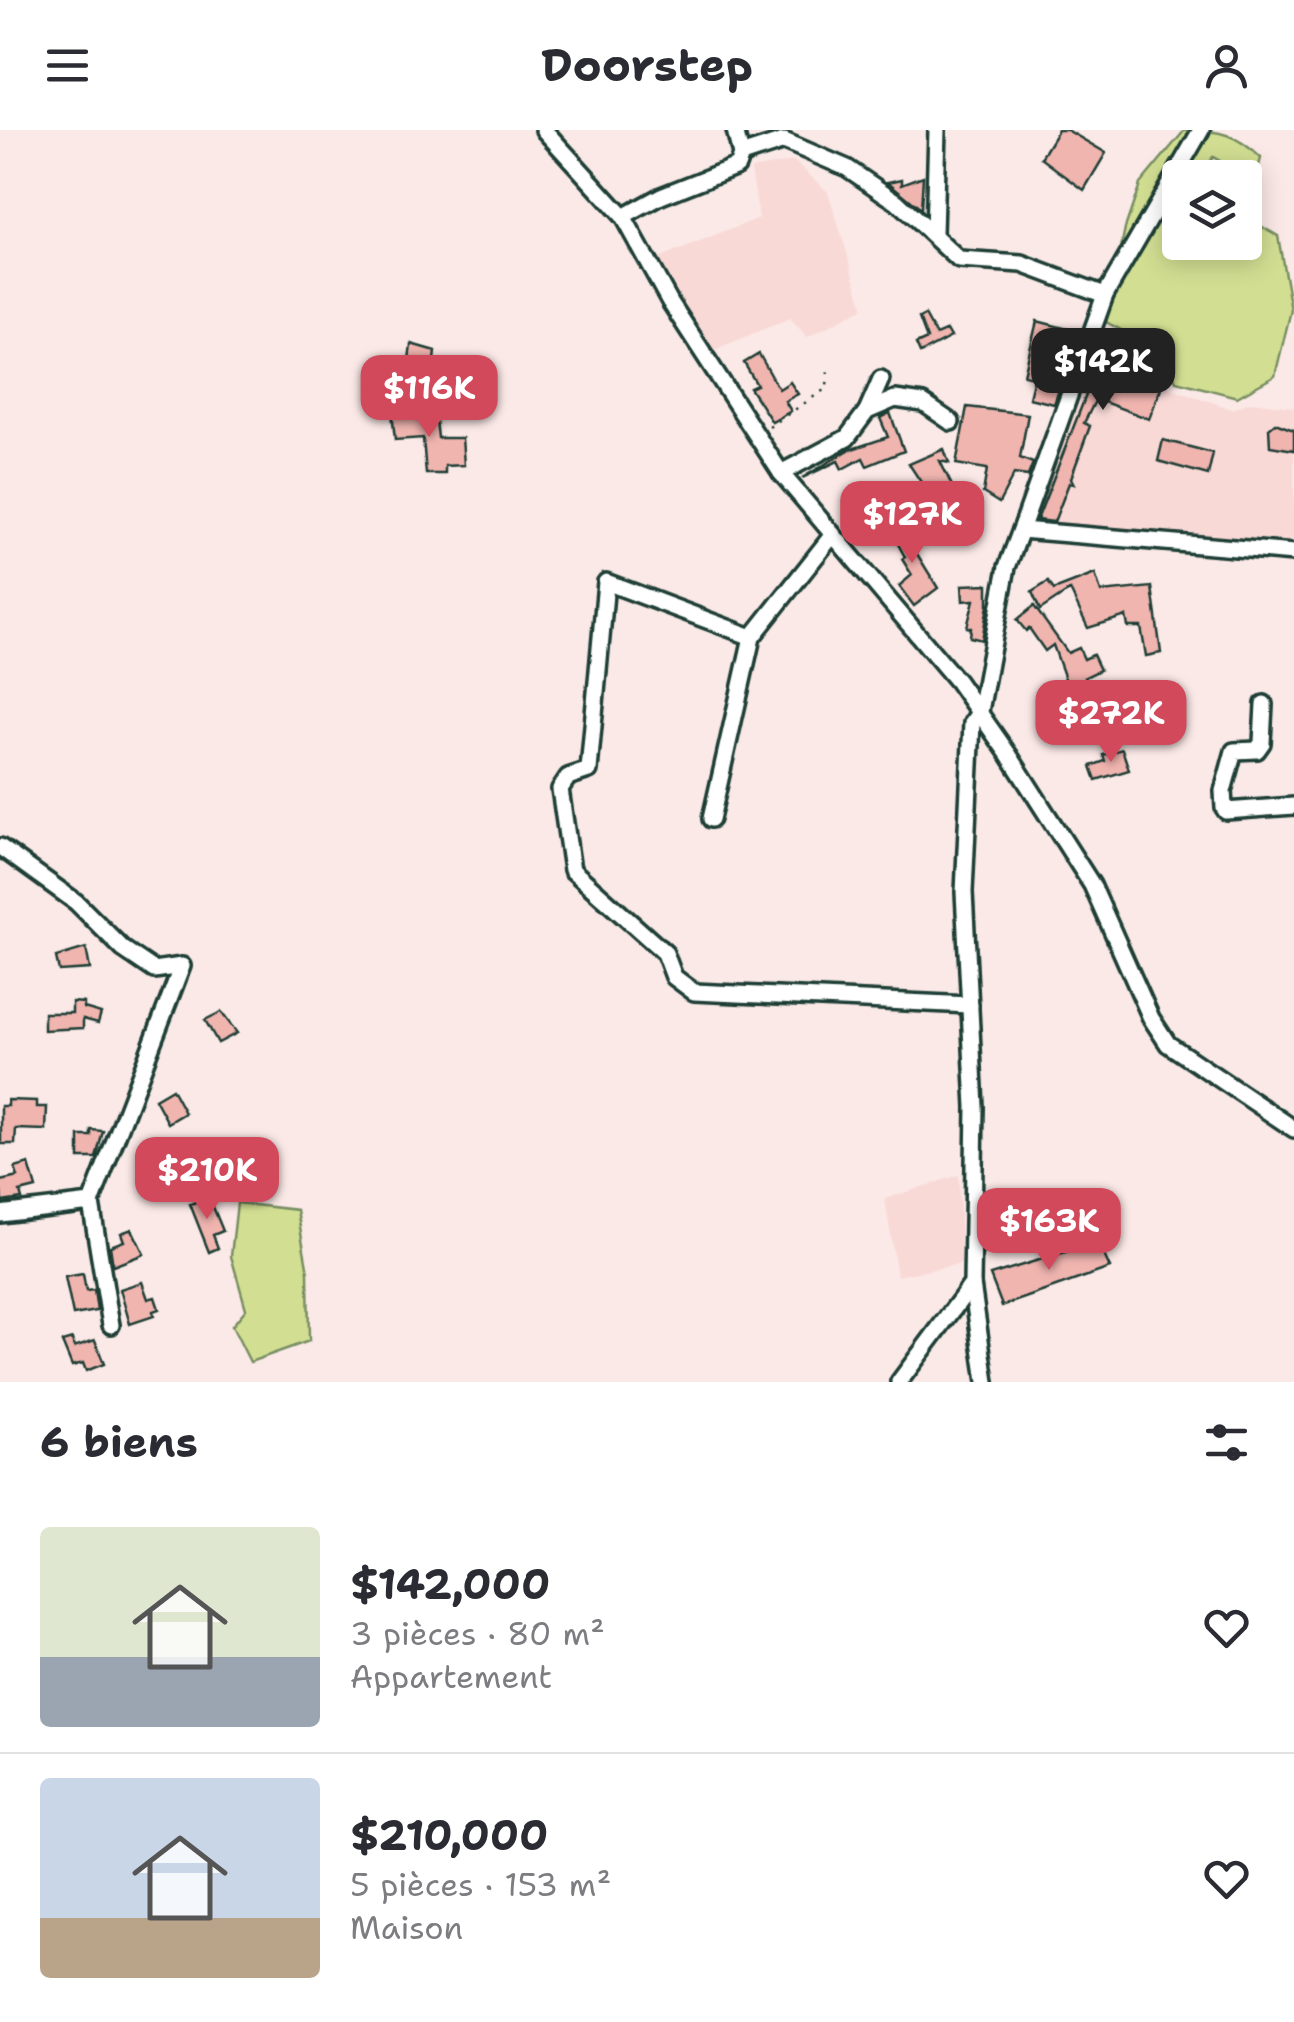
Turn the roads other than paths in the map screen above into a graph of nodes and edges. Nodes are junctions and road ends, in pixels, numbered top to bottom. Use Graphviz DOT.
graph roads {
  1 [pos="544,130"];
  2 [pos="735,130"];
  3 [pos="937,130"];
  4 [pos="1201,130"];
  5 [pos="741,155"];
  6 [pos="623,217"];
  7 [pos="934,234"];
  8 [pos="1105,295"];
  9 [pos="881,378"];
  10 [pos="867,411"];
  11 [pos="951,422"];
  12 [pos="781,473"];
  13 [pos="1020,530"];
  14 [pos="831,537"];
  15 [pos="1294,552"];
  16 [pos="752,637"];
  17 [pos="1264,704"];
  18 [pos="980,712"];
  19 [pos="1294,806"];
  20 [pos="711,819"];
  21 [pos="0,847"];
  22 [pos="970,1005"];
  23 [pos="1294,1129"];
  24 [pos="91,1203"];
  25 [pos="0,1214"];
  26 [pos="972,1284"];
  27 [pos="111,1326"];
  28 [pos="899,1382"];
  29 [pos="986,1382"];
  1 -- 6 [label="street"];
  2 -- 5 [label="street"];
  3 -- 7 [label="street"];
  4 -- 8 [label="street"];
  5 -- 6 [label="street"];
  5 -- 7 [label="street"];
  6 -- 12 [label="street"];
  7 -- 8 [label="street"];
  8 -- 13 [label="street"];
  9 -- 10 [label="street"];
  10 -- 11 [label="street"];
  10 -- 12 [label="street"];
  12 -- 14 [label="street"];
  13 -- 15 [label="street"];
  13 -- 18 [label="street"];
  14 -- 16 [label="street"];
  14 -- 18 [label="street"];
  16 -- 20 [label="street"];
  16 -- 22 [label="street"];
  17 -- 19 [label="street"];
  18 -- 22 [label="street"];
  18 -- 23 [label="street"];
  21 -- 24 [label="street"];
  22 -- 26 [label="street"];
  24 -- 25 [label="street"];
  24 -- 27 [label="street"];
  26 -- 28 [label="street"];
  26 -- 29 [label="street"];
}
